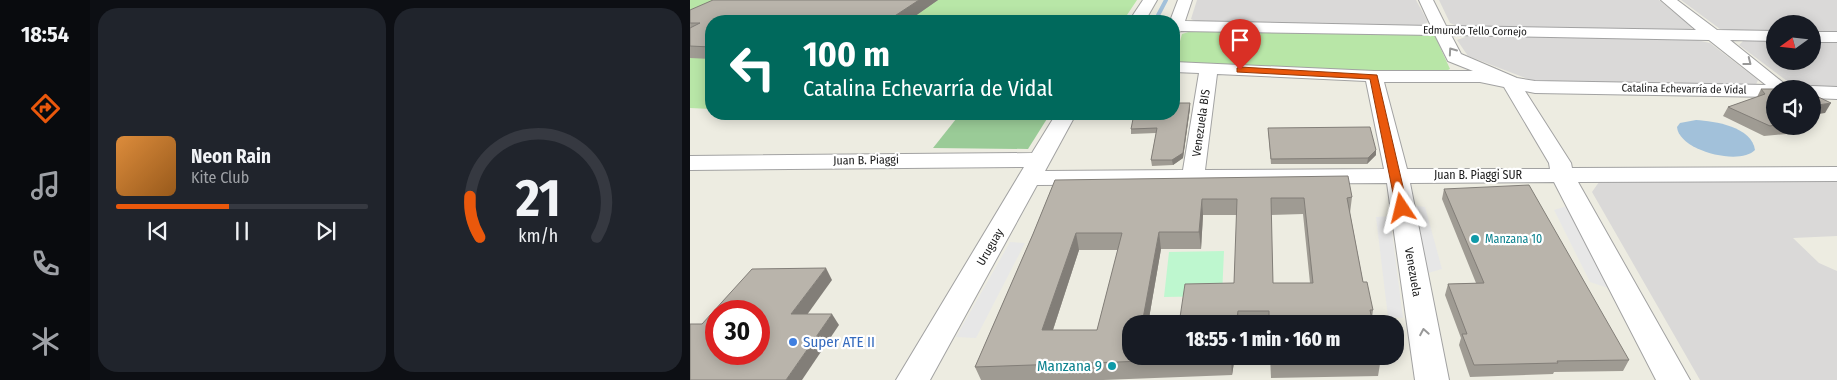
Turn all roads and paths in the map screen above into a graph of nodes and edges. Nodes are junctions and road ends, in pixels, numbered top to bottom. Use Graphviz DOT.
graph roads {
  1 [pos="1150,0"];
  2 [pos="1185,0"];
  3 [pos="1426,0"];
  4 [pos="1668,0"];
  5 [pos="1141,15"];
  6 [pos="1179,15"];
  7 [pos="1180,28"];
  8 [pos="1440,31"];
  9 [pos="1712,35"];
  10 [pos="1766,36"];
  11 [pos="1821,37"];
  12 [pos="1837,37"];
  13 [pos="1180,67"];
  14 [pos="1209,68"];
  15 [pos="1374,76"];
  16 [pos="1770,80"];
  17 [pos="1510,82"];
  18 [pos="1766,91"];
  19 [pos="1821,92"];
  20 [pos="1837,92"];
  21 [pos="1063,120"];
  22 [pos="690,163"];
  23 [pos="1035,169"];
  24 [pos="1562,174"];
  25 [pos="1837,174"];
  26 [pos="1396,176"];
  27 [pos="1194,177"];
  28 [pos="913,380"];
  29 [pos="1432,380"];
  30 [pos="1673,380"];
  1 -- 5 [label="street"];
  2 -- 6 [label="street"];
  3 -- 8 [label="street"];
  4 -- 9 [label="street"];
  7 -- 8 [label="street, Edmundo Tello Cornejo"];
  8 -- 9 [label="street, Edmundo Tello Cornejo"];
  17 -- 8 [label="street, one-way"];
  9 -- 10 [label="street, Edmundo Tello Cornejo"];
  9 -- 16 [label="street, one-way"];
  11 -- 12 [label="street"];
  13 -- 14 [label="street"];
  14 -- 15 [label="street"];
  14 -- 27 [label="street, Venezuela BIS"];
  15 -- 17 [label="street"];
  15 -- 26 [label="street, Venezuela"];
  17 -- 18 [label="street, Catalina Echevarría de Vidal"];
  17 -- 24 [label="street"];
  19 -- 20 [label="street"];
  21 -- 23 [label="street, Uruguay"];
  22 -- 23 [label="street, Juan B. Piaggi"];
  23 -- 27 [label="street, Juan B. Piaggi SUR"];
  23 -- 28 [label="street, Uruguay"];
  24 -- 25 [label="street, Juan B. Piaggi SUR"];
  24 -- 26 [label="street, Juan B. Piaggi SUR"];
  24 -- 30 [label="street"];
  26 -- 27 [label="street, Juan B. Piaggi SUR"];
  29 -- 26 [label="street, Venezuela, one-way"];
}
